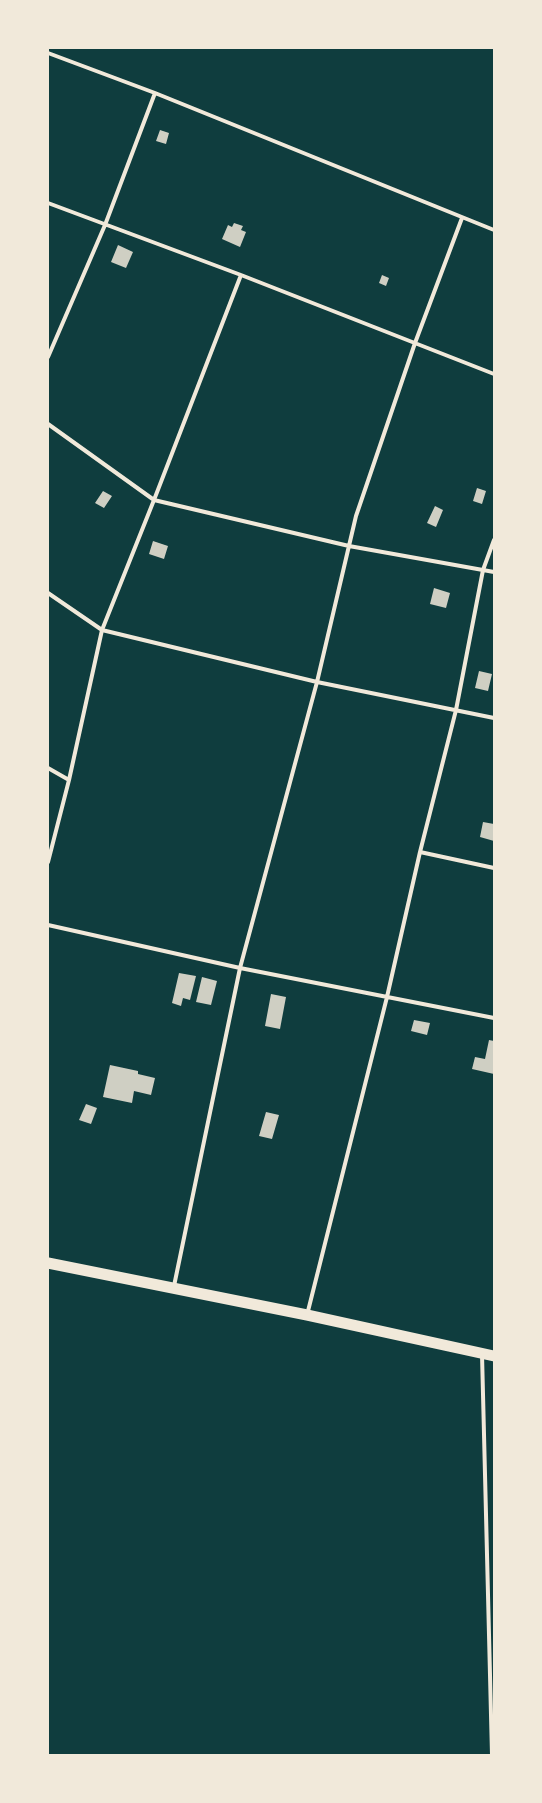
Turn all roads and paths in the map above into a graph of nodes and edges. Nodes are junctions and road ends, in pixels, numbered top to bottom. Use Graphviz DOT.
graph roads {
  1 [pos="48,53"];
  2 [pos="155,93"];
  3 [pos="48,203"];
  4 [pos="462,218"];
  5 [pos="105,225"];
  6 [pos="494,230"];
  7 [pos="241,275"];
  8 [pos="414,343"];
  9 [pos="48,357"];
  10 [pos="494,374"];
  11 [pos="48,424"];
  12 [pos="154,500"];
  13 [pos="494,540"];
  14 [pos="349,546"];
  15 [pos="483,570"];
  16 [pos="494,572"];
  17 [pos="48,593"];
  18 [pos="102,630"];
  19 [pos="317,682"];
  20 [pos="456,710"];
  21 [pos="494,718"];
  22 [pos="48,768"];
  23 [pos="69,780"];
  24 [pos="420,852"];
  25 [pos="48,862"];
  26 [pos="494,868"];
  27 [pos="48,925"];
  28 [pos="240,968"];
  29 [pos="387,997"];
  30 [pos="494,1018"];
  31 [pos="48,1263"];
  32 [pos="174,1289"];
  33 [pos="307,1315"];
  34 [pos="482,1353"];
  35 [pos="494,1356"];
  36 [pos="492,1755"];
  1 -- 2 [label="street"];
  2 -- 4 [label="street"];
  2 -- 5 [label="street"];
  3 -- 5 [label="street"];
  4 -- 6 [label="street"];
  4 -- 8 [label="street"];
  5 -- 7 [label="street"];
  5 -- 9 [label="street"];
  7 -- 8 [label="street"];
  7 -- 12 [label="street"];
  8 -- 10 [label="street"];
  8 -- 14 [label="street"];
  11 -- 12 [label="street"];
  12 -- 14 [label="street"];
  12 -- 18 [label="street"];
  13 -- 15 [label="street"];
  14 -- 15 [label="street"];
  14 -- 19 [label="street"];
  15 -- 16 [label="street"];
  15 -- 20 [label="street"];
  17 -- 18 [label="street"];
  18 -- 19 [label="street"];
  18 -- 23 [label="street"];
  19 -- 20 [label="street"];
  19 -- 28 [label="street"];
  20 -- 21 [label="street"];
  20 -- 24 [label="street"];
  22 -- 23 [label="street"];
  23 -- 25 [label="street"];
  24 -- 26 [label="street"];
  24 -- 29 [label="street"];
  27 -- 28 [label="street"];
  28 -- 29 [label="street"];
  28 -- 32 [label="street"];
  29 -- 30 [label="street"];
  29 -- 33 [label="street"];
  31 -- 32 [label="highway"];
  32 -- 33 [label="highway"];
  33 -- 34 [label="highway"];
  34 -- 35 [label="highway"];
  34 -- 36 [label="street"];
}
